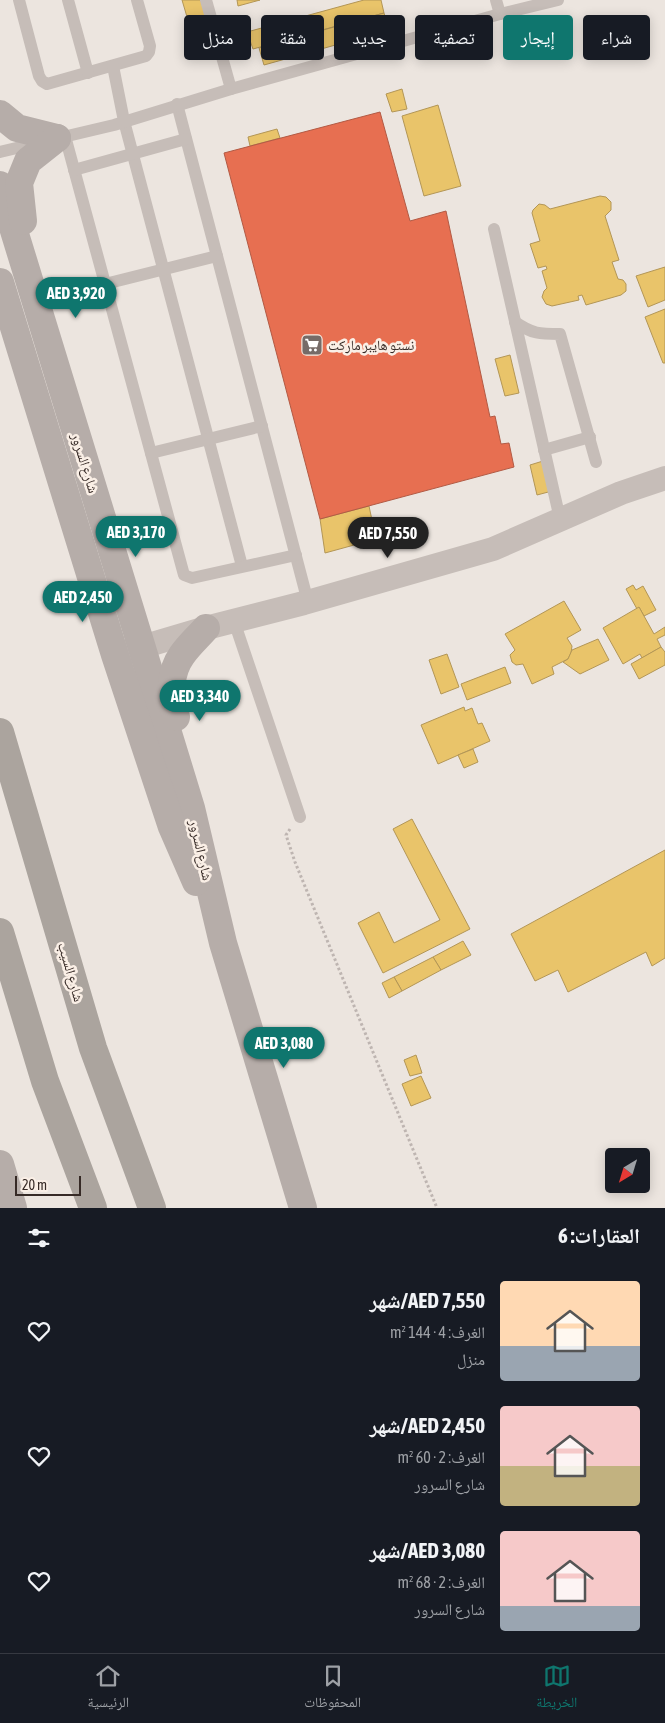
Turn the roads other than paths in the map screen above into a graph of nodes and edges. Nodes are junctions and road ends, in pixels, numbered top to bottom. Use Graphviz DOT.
graph roads {
  1 [pos="19,0"];
  2 [pos="68,0"];
  3 [pos="137,0"];
  4 [pos="206,0"];
  5 [pos="496,0"];
  6 [pos="558,0"];
  7 [pos="500,14"];
  8 [pos="113,66"];
  9 [pos="88,73"];
  10 [pos="231,89"];
  11 [pos="177,104"];
  12 [pos="0,114"];
  13 [pos="124,121"];
  14 [pos="61,137"];
  15 [pos="186,139"];
  16 [pos="0,152"];
  17 [pos="133,153"];
  18 [pos="74,170"];
  19 [pos="0,185"];
  20 [pos="494,229"];
  21 [pos="217,256"];
  22 [pos="164,270"];
  23 [pos="0,282"];
  24 [pos="105,284"];
  25 [pos="515,322"];
  26 [pos="262,426"];
  27 [pos="590,438"];
  28 [pos="208,439"];
  29 [pos="544,450"];
  30 [pos="151,452"];
  31 [pos="596,462"];
  32 [pos="665,478"];
  33 [pos="93,490"];
  34 [pos="560,519"];
  35 [pos="296,555"];
  36 [pos="242,566"];
  37 [pos="308,602"];
  38 [pos="234,621"];
  39 [pos="206,628"];
  40 [pos="141,648"];
  41 [pos="115,656"];
  42 [pos="0,732"];
  43 [pos="191,808"];
  44 [pos="300,817"];
  45 [pos="0,932"];
  46 [pos="223,943"];
  47 [pos="46,1081"];
  48 [pos="0,1164"];
  49 [pos="13,1208"];
  50 [pos="83,1208"];
  51 [pos="93,1208"];
  52 [pos="152,1208"];
  53 [pos="303,1208"];
  1 -- 9 [label="lane"];
  2 -- 9 [label="lane"];
  3 -- 8 [label="lane"];
  4 -- 10 [label="lane"];
  5 -- 7 [label="lane"];
  6 -- 7 [label="lane"];
  7 -- 10 [label="lane"];
  8 -- 9 [label="lane"];
  8 -- 13 [label="lane"];
  10 -- 11 [label="lane"];
  11 -- 13 [label="lane"];
  11 -- 15 [label="lane"];
  12 -- 14 [label="street"];
  13 -- 14 [label="lane"];
  13 -- 17 [label="lane"];
  14 -- 16 [label="lane"];
  14 -- 18 [label="lane"];
  14 -- 33 [label="street"];
  15 -- 17 [label="lane"];
  15 -- 21 [label="lane"];
  17 -- 18 [label="lane"];
  17 -- 22 [label="lane"];
  18 -- 24 [label="lane"];
  19 -- 33 [label="street, شارع السرور"];
  20 -- 25 [label="lane"];
  21 -- 22 [label="lane"];
  21 -- 26 [label="lane"];
  22 -- 24 [label="lane"];
  22 -- 28 [label="lane"];
  23 -- 41 [label="street, شارع السرور"];
  24 -- 30 [label="lane"];
  25 -- 27 [label="lane"];
  25 -- 29 [label="lane"];
  26 -- 28 [label="lane"];
  26 -- 35 [label="lane"];
  27 -- 29 [label="lane"];
  27 -- 31 [label="lane"];
  28 -- 30 [label="lane"];
  28 -- 36 [label="lane"];
  29 -- 34 [label="lane"];
  30 -- 36 [label="lane"];
  32 -- 34 [label="street"];
  33 -- 40 [label="street, شارع السرور"];
  34 -- 37 [label="street"];
  35 -- 36 [label="lane"];
  35 -- 37 [label="lane"];
  37 -- 38 [label="street"];
  38 -- 39 [label="street"];
  38 -- 44 [label="lane"];
  39 -- 40 [label="street"];
  39 -- 43 [label="street"];
  40 -- 41 [label="street"];
  40 -- 43 [label="street, شارع السرور"];
  41 -- 46 [label="street, شارع السرور"];
  42 -- 52 [label="highway, شارع السيب"];
  43 -- 46 [label="street, شارع السرور"];
  45 -- 47 [label="highway"];
  46 -- 53 [label="street, شارع السرور"];
  47 -- 50 [label="highway"];
  47 -- 51 [label="highway"];
  48 -- 49 [label="street"];
}
